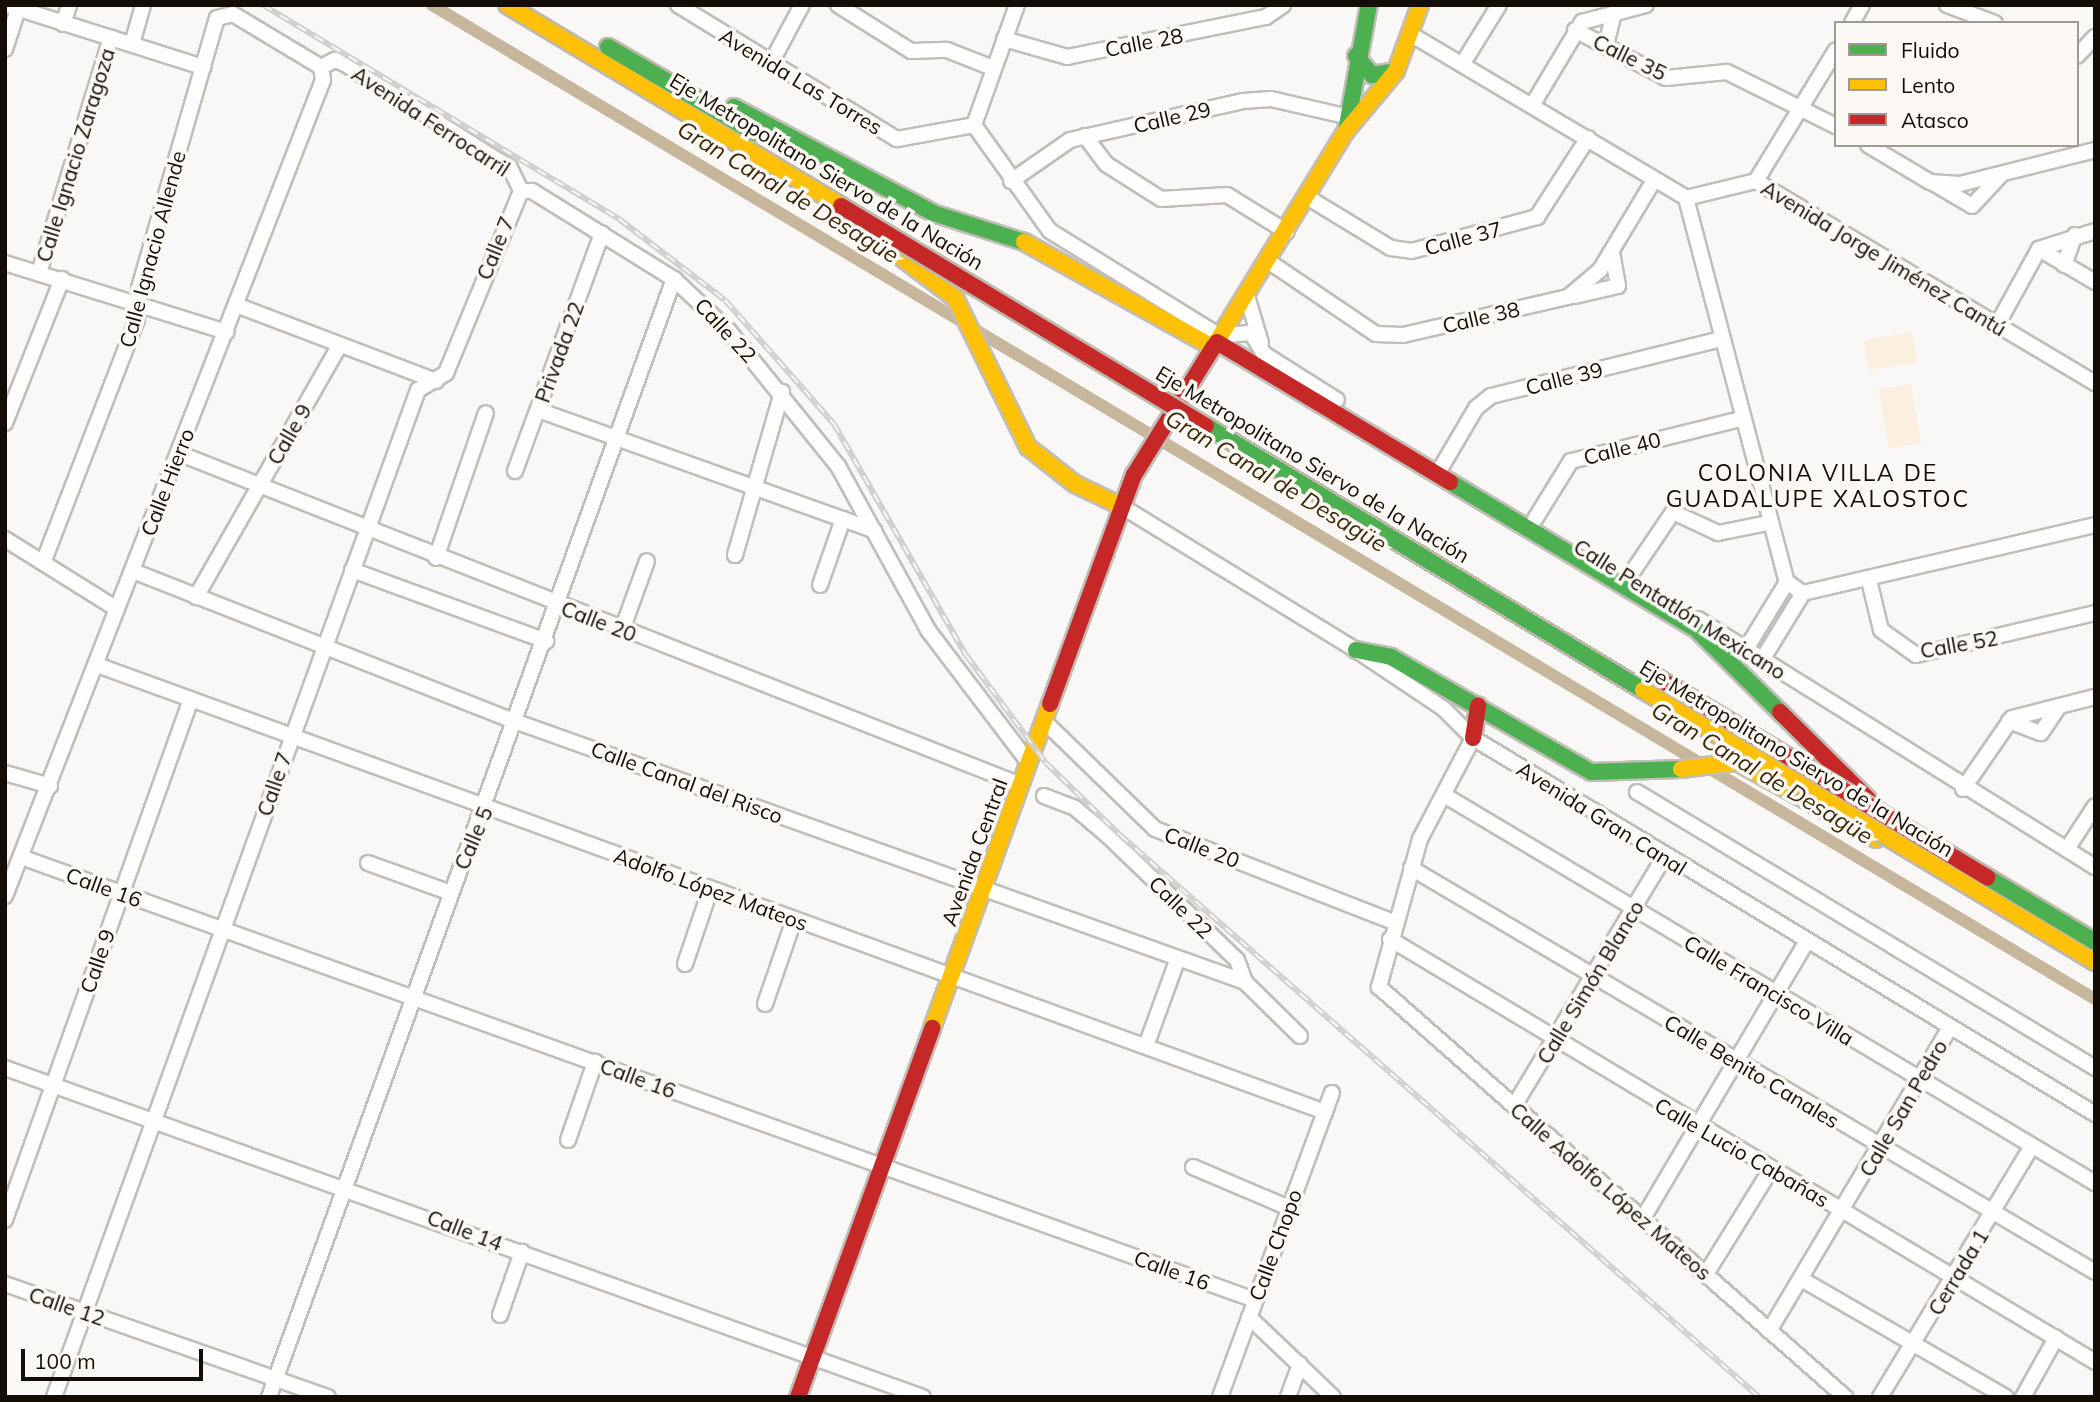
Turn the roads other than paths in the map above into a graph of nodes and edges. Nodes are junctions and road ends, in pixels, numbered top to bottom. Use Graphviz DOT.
graph roads {
  1 [pos="69,5"];
  2 [pos="143,5"];
  3 [pos="507,5"];
  4 [pos="537,5"];
  5 [pos="678,5"];
  6 [pos="802,5"];
  7 [pos="838,5"];
  8 [pos="1017,5"];
  9 [pos="1283,5"];
  10 [pos="1369,5"];
  11 [pos="1420,5"];
  12 [pos="1499,5"];
  13 [pos="1646,5"];
  14 [pos="1947,5"];
  15 [pos="13,7"];
  16 [pos="223,13"];
  17 [pos="1614,13"];
  18 [pos="1990,21"];
  19 [pos="63,24"];
  20 [pos="1575,30"];
  21 [pos="1412,35"];
  22 [pos="2095,37"];
  23 [pos="111,38"];
  24 [pos="1004,39"];
  25 [pos="132,44"];
  26 [pos="1606,46"];
  27 [pos="5,49"];
  28 [pos="1834,53"];
  29 [pos="2079,54"];
  30 [pos="1356,56"];
  31 [pos="771,63"];
  32 [pos="1463,63"];
  33 [pos="203,67"];
  34 [pos="321,67"];
  35 [pos="993,68"];
  36 [pos="1396,71"];
  37 [pos="666,79"];
  38 [pos="1533,104"];
  39 [pos="1803,107"];
  40 [pos="1345,123"];
  41 [pos="974,125"];
  42 [pos="1834,125"];
  43 [pos="1085,136"];
  44 [pos="1588,138"];
  45 [pos="1871,147"];
  46 [pos="2095,150"];
  47 [pos="2002,174"];
  48 [pos="1654,180"];
  49 [pos="1011,181"];
  50 [pos="1756,181"];
  51 [pos="1930,182"];
  52 [pos="521,191"];
  53 [pos="822,193"];
  54 [pos="1307,197"];
  55 [pos="1686,198"];
  56 [pos="2095,231"];
  57 [pos="1287,232"];
  58 [pos="602,233"];
  59 [pos="2075,235"];
  60 [pos="2039,250"];
  61 [pos="1612,252"];
  62 [pos="1268,261"];
  63 [pos="5,263"];
  64 [pos="2064,265"];
  65 [pos="39,273"];
  66 [pos="62,279"];
  67 [pos="674,279"];
  68 [pos="2095,282"];
  69 [pos="1247,296"];
  70 [pos="1568,297"];
  71 [pos="138,303"];
  72 [pos="236,305"];
  73 [pos="1997,325"];
  74 [pos="226,332"];
  75 [pos="1721,339"];
  76 [pos="1217,342"];
  77 [pos="340,345"];
  78 [pos="1264,354"];
  79 [pos="436,381"];
  80 [pos="2095,383"];
  81 [pos="782,392"];
  82 [pos="538,410"];
  83 [pos="485,414"];
  84 [pos="1741,419"];
  85 [pos="5,423"];
  86 [pos="619,439"];
  87 [pos="178,453"];
  88 [pos="1442,466"];
  89 [pos="515,471"];
  90 [pos="259,487"];
  91 [pos="755,489"];
  92 [pos="1121,506"];
  93 [pos="843,519"];
  94 [pos="1535,519"];
  95 [pos="1768,523"];
  96 [pos="2095,525"];
  97 [pos="367,530"];
  98 [pos="874,530"];
  99 [pos="5,539"];
  100 [pos="735,555"];
  101 [pos="436,558"];
  102 [pos="647,561"];
  103 [pos="43,563"];
  104 [pos="352,570"];
  105 [pos="133,571"];
  106 [pos="1629,578"];
  107 [pos="1868,580"];
  108 [pos="1787,582"];
  109 [pos="820,585"];
  110 [pos="1803,593"];
  111 [pos="196,597"];
  112 [pos="558,606"];
  113 [pos="117,609"];
  114 [pos="2095,613"];
  115 [pos="622,630"];
  116 [pos="545,641"];
  117 [pos="1746,649"];
  118 [pos="324,650"];
  119 [pos="1356,650"];
  120 [pos="1762,660"];
  121 [pos="97,665"];
  122 [pos="2095,697"];
  123 [pos="190,702"];
  124 [pos="1478,705"];
  125 [pos="2059,706"];
  126 [pos="1044,721"];
  127 [pos="2009,721"];
  128 [pos="517,722"];
  129 [pos="290,737"];
  130 [pos="1473,738"];
  131 [pos="1029,763"];
  132 [pos="5,773"];
  133 [pos="1021,785"];
  134 [pos="50,786"];
  135 [pos="1963,789"];
  136 [pos="1637,792"];
  137 [pos="1444,795"];
  138 [pos="1044,796"];
  139 [pos="2095,806"];
  140 [pos="485,807"];
  141 [pos="1882,812"];
  142 [pos="2067,849"];
  143 [pos="21,857"];
  144 [pos="1664,857"];
  145 [pos="1922,858"];
  146 [pos="368,863"];
  147 [pos="2095,867"];
  148 [pos="1411,868"];
  149 [pos="982,888"];
  150 [pos="710,890"];
  151 [pos="121,893"];
  152 [pos="451,893"];
  153 [pos="5,896"];
  154 [pos="1635,911"];
  155 [pos="794,919"];
  156 [pos="1394,922"];
  157 [pos="223,933"];
  158 [pos="1390,939"];
  159 [pos="2095,942"];
  160 [pos="1807,943"];
  161 [pos="1177,961"];
  162 [pos="2095,962"];
  163 [pos="685,964"];
  164 [pos="950,976"];
  165 [pos="1594,977"];
  166 [pos="1245,982"];
  167 [pos="1776,995"];
  168 [pos="414,997"];
  169 [pos="765,1004"];
  170 [pos="1949,1029"];
  171 [pos="1300,1036"];
  172 [pos="1554,1042"];
  173 [pos="1146,1046"];
  174 [pos="595,1062"];
  175 [pos="1737,1062"];
  176 [pos="5,1068"];
  177 [pos="2095,1068"];
  178 [pos="1920,1080"];
  179 [pos="54,1086"];
  180 [pos="1332,1093"];
  181 [pos="1514,1106"];
  182 [pos="1325,1112"];
  183 [pos="2095,1114"];
  184 [pos="152,1121"];
  185 [pos="1698,1126"];
  186 [pos="568,1140"];
  187 [pos="1881,1146"];
  188 [pos="2032,1146"];
  189 [pos="882,1167"];
  190 [pos="1193,1167"];
  191 [pos="1771,1169"];
  192 [pos="2095,1183"];
  193 [pos="346,1185"];
  194 [pos="1289,1208"];
  195 [pos="1843,1211"];
  196 [pos="1994,1213"];
  197 [pos="5,1220"];
  198 [pos="1642,1220"];
  199 [pos="522,1252"];
  200 [pos="2094,1271"];
  201 [pos="1706,1274"];
  202 [pos="1953,1278"];
  203 [pos="1803,1280"];
  204 [pos="5,1284"];
  205 [pos="1255,1300"];
  206 [pos="84,1312"];
  207 [pos="500,1315"];
  208 [pos="1249,1317"];
  209 [pos="1769,1331"];
  210 [pos="2056,1338"];
  211 [pos="1917,1342"];
  212 [pos="812,1357"];
  213 [pos="2095,1362"];
  214 [pos="1300,1364"];
  215 [pos="276,1378"];
  216 [pos="54,1397"];
  217 [pos="269,1397"];
  218 [pos="328,1397"];
  219 [pos="798,1397"];
  220 [pos="923,1397"];
  221 [pos="1220,1397"];
  222 [pos="1288,1397"];
  223 [pos="1333,1397"];
  224 [pos="1845,1397"];
  225 [pos="1880,1397"];
  226 [pos="2006,1397"];
  227 [pos="2023,1397"];
  1 -- 19 [label="street"];
  2 -- 25 [label="street, Calle Ignacio Zaragoza"];
  3 -- 53 [label="main road, Eje Metropolitano Siervo de la Nación, bridge"];
  4 -- 37 [label="main road, Eje Metropolitano Siervo de la Nación, bridge"];
  5 -- 31 [label="street, Avenida Las Torres"];
  6 -- 31 [label="street"];
  7 -- 35 [label="street"];
  8 -- 24 [label="street"];
  9 -- 24 [label="street, Calle 28"];
  10 -- 30 [label="main road"];
  11 -- 21 [label="main road"];
  12 -- 32 [label="street"];
  13 -- 17 [label="street"];
  14 -- 18 [label="street"];
  15 -- 19 [label="street"];
  15 -- 27 [label="street"];
  16 -- 33 [label="street, Calle Ignacio Allende"];
  16 -- 34 [label="street, Avenida Ferrocarril"];
  17 -- 20 [label="street"];
  17 -- 26 [label="street"];
  19 -- 23 [label="street"];
  20 -- 26 [label="street, Calle 35"];
  20 -- 38 [label="street"];
  21 -- 32 [label="street"];
  21 -- 36 [label="main road"];
  22 -- 29 [label="street"];
  23 -- 25 [label="street"];
  23 -- 65 [label="street, Calle Ignacio Zaragoza"];
  24 -- 35 [label="street"];
  25 -- 33 [label="street"];
  26 -- 39 [label="street, Calle 35"];
  28 -- 39 [label="street"];
  30 -- 36 [label="main road"];
  30 -- 40 [label="main road"];
  31 -- 41 [label="street, Avenida Las Torres"];
  32 -- 38 [label="street"];
  33 -- 71 [label="street, Calle Ignacio Allende"];
  34 -- 52 [label="street, Avenida Ferrocarril"];
  34 -- 72 [label="street, Calle Hierro"];
  35 -- 41 [label="street"];
  36 -- 40 [label="main road"];
  37 -- 76 [label="main road, bridge"];
  37 -- 141 [label="main road, Eje Metropolitano Siervo de la Nación, bridge"];
  38 -- 44 [label="street"];
  39 -- 42 [label="street, Calle 35"];
  39 -- 50 [label="street"];
  40 -- 43 [label="street, Calle 29"];
  40 -- 54 [label="main road, Avenida Central"];
  41 -- 49 [label="street"];
  43 -- 49 [label="street, Calle 29"];
  43 -- 57 [label="street"];
  44 -- 48 [label="street"];
  44 -- 54 [label="street, Calle 37"];
  45 -- 51 [label="street"];
  46 -- 47 [label="street"];
  47 -- 51 [label="street"];
  47 -- 51 [label="street"];
  48 -- 55 [label="street"];
  48 -- 61 [label="street, Calle 38"];
  49 -- 76 [label="street"];
  50 -- 55 [label="street, Avenida Jorge Jiménez Cantú"];
  50 -- 73 [label="street, Avenida Jorge Jiménez Cantú"];
  52 -- 58 [label="street, Calle 22"];
  52 -- 79 [label="street, Calle 7"];
  53 -- 92 [label="main road, bridge"];
  53 -- 145 [label="main road, Eje Metropolitano Siervo de la Nación, bridge"];
  54 -- 57 [label="main road, Avenida Central"];
  55 -- 75 [label="street"];
  56 -- 59 [label="street"];
  57 -- 62 [label="main road, Avenida Central"];
  58 -- 67 [label="street, Calle 22"];
  58 -- 82 [label="street, Privada 22"];
  59 -- 60 [label="street"];
  59 -- 64 [label="street"];
  60 -- 64 [label="street"];
  60 -- 73 [label="street"];
  61 -- 70 [label="street, Calle 38"];
  61 -- 70 [label="street"];
  62 -- 69 [label="main road, Avenida Central"];
  62 -- 70 [label="street, Calle 38"];
  63 -- 65 [label="street"];
  64 -- 68 [label="street"];
  65 -- 66 [label="street"];
  66 -- 71 [label="street"];
  66 -- 85 [label="street"];
  67 -- 81 [label="street, Calle 22"];
  67 -- 86 [label="street, Calle 5"];
  69 -- 76 [label="main road, Avenida Central"];
  69 -- 78 [label="street"];
  71 -- 74 [label="street"];
  71 -- 103 [label="street, Calle Ignacio Allende"];
  72 -- 74 [label="street, Calle Hierro"];
  72 -- 77 [label="street"];
  73 -- 80 [label="street, Avenida Jorge Jiménez Cantú"];
  74 -- 87 [label="street, Calle Hierro"];
  75 -- 84 [label="street"];
  75 -- 88 [label="street, Calle 39"];
  76 -- 78 [label="street, Calle Pentatlón Mexicano"];
  76 -- 92 [label="main road, Avenida Central"];
  76 -- 141 [label="main road"];
  77 -- 79 [label="street"];
  77 -- 90 [label="street, Calle 9"];
  78 -- 88 [label="street, Calle Pentatlón Mexicano"];
  79 -- 97 [label="street, Calle 7"];
  81 -- 91 [label="street"];
  81 -- 98 [label="street, Calle 22"];
  82 -- 86 [label="street"];
  82 -- 89 [label="street, Privada 22"];
  83 -- 101 [label="street"];
  84 -- 94 [label="street, Calle 40"];
  84 -- 95 [label="street"];
  86 -- 91 [label="street"];
  86 -- 112 [label="street, Calle 5"];
  87 -- 90 [label="street, Calle 20"];
  87 -- 105 [label="street, Calle Hierro"];
  88 -- 94 [label="street, Calle Pentatlón Mexicano"];
  90 -- 97 [label="street, Calle 20"];
  90 -- 111 [label="street, Calle 9"];
  91 -- 93 [label="street"];
  91 -- 100 [label="street"];
  92 -- 119 [label="street, Avenida Gran Canal"];
  92 -- 126 [label="main road, Avenida Central"];
  93 -- 98 [label="street"];
  93 -- 109 [label="street"];
  94 -- 106 [label="street, Calle Pentatlón Mexicano"];
  95 -- 106 [label="street"];
  95 -- 108 [label="street"];
  96 -- 107 [label="street"];
  97 -- 101 [label="street, Calle 20"];
  97 -- 104 [label="street, Calle 7"];
  98 -- 131 [label="street, Calle 22"];
  99 -- 103 [label="street"];
  101 -- 112 [label="street, Calle 20"];
  102 -- 115 [label="street"];
  103 -- 113 [label="street"];
  104 -- 116 [label="street"];
  104 -- 118 [label="street, Calle 7"];
  105 -- 111 [label="street, Calle Canal del Risco"];
  105 -- 113 [label="street, Calle Hierro"];
  106 -- 117 [label="street, Calle Pentatlón Mexicano"];
  107 -- 110 [label="street"];
  107 -- 114 [label="street, Calle 52"];
  108 -- 110 [label="street"];
  108 -- 117 [label="street"];
  110 -- 120 [label="street"];
  111 -- 118 [label="street, Calle Canal del Risco"];
  112 -- 115 [label="street, Calle 20"];
  112 -- 116 [label="street, Calle 5"];
  113 -- 121 [label="street, Calle Hierro"];
  115 -- 133 [label="street, Calle 20"];
  116 -- 128 [label="street, Calle 5"];
  117 -- 120 [label="street, Calle Pentatlón Mexicano"];
  118 -- 128 [label="street, Calle Canal del Risco"];
  118 -- 129 [label="street, Calle 7"];
  119 -- 124 [label="main road"];
  119 -- 130 [label="street, Avenida Gran Canal"];
  120 -- 135 [label="street, Calle Pentatlón Mexicano"];
  121 -- 123 [label="street, Adolfo López Mateos"];
  121 -- 134 [label="street, Calle Hierro"];
  122 -- 125 [label="street"];
  123 -- 129 [label="street, Adolfo López Mateos"];
  123 -- 151 [label="street, Calle 9"];
  124 -- 130 [label="main road"];
  124 -- 145 [label="main road, bridge"];
  125 -- 127 [label="street"];
  125 -- 127 [label="street"];
  126 -- 131 [label="main road, Avenida Central"];
  126 -- 156 [label="street, Calle 20"];
  127 -- 135 [label="street"];
  128 -- 140 [label="street, Calle 5"];
  128 -- 149 [label="street, Calle Canal del Risco"];
  129 -- 140 [label="street, Adolfo López Mateos"];
  129 -- 157 [label="street, Calle 7"];
  130 -- 137 [label="street"];
  130 -- 144 [label="street, Avenida Gran Canal"];
  131 -- 133 [label="main road, Avenida Central"];
  132 -- 134 [label="street"];
  133 -- 149 [label="main road, Avenida Central"];
  134 -- 143 [label="street, Calle Hierro"];
  135 -- 142 [label="street, Calle Pentatlón Mexicano"];
  136 -- 177 [label="street"];
  137 -- 148 [label="street"];
  137 -- 154 [label="street, Calle Francisco Villa"];
  138 -- 166 [label="street, Calle 22"];
  139 -- 142 [label="street"];
  140 -- 150 [label="street, Adolfo López Mateos"];
  140 -- 152 [label="street, Calle 5"];
  141 -- 159 [label="main road, Eje Metropolitano Siervo de la Nación, bridge"];
  142 -- 147 [label="street, Calle Pentatlón Mexicano"];
  143 -- 151 [label="street, Calle 16"];
  143 -- 153 [label="street, Calle Hierro"];
  144 -- 154 [label="street, Calle Simón Blanco"];
  144 -- 160 [label="street, Avenida Gran Canal"];
  145 -- 162 [label="main road, Eje Metropolitano Siervo de la Nación, bridge"];
  146 -- 152 [label="street"];
  148 -- 156 [label="street"];
  148 -- 165 [label="street, Calle Benito Canales"];
  149 -- 161 [label="street, Calle Canal del Risco"];
  149 -- 164 [label="main road, Avenida Central"];
  150 -- 155 [label="street, Adolfo López Mateos"];
  150 -- 163 [label="street"];
  151 -- 157 [label="street, Calle 16"];
  151 -- 179 [label="street, Calle 9"];
  152 -- 168 [label="street, Calle 5"];
  154 -- 165 [label="street, Calle Simón Blanco"];
  154 -- 167 [label="street, Calle Francisco Villa"];
  155 -- 164 [label="street, Adolfo López Mateos"];
  155 -- 169 [label="street"];
  156 -- 158 [label="street"];
  157 -- 168 [label="street, Calle 16"];
  157 -- 184 [label="street, Calle 7"];
  158 -- 172 [label="street, Calle Lucio Cabañas"];
  158 -- 181 [label="street, Calle Adolfo López Mateos"];
  160 -- 167 [label="street"];
  160 -- 170 [label="street, Avenida Gran Canal"];
  161 -- 166 [label="street, Calle Canal del Risco"];
  161 -- 173 [label="street"];
  164 -- 173 [label="street, Adolfo López Mateos"];
  164 -- 189 [label="main road, Avenida Central"];
  165 -- 172 [label="street, Calle Simón Blanco"];
  165 -- 175 [label="street, Calle Benito Canales"];
  166 -- 171 [label="street, Calle 22"];
  167 -- 175 [label="street"];
  167 -- 178 [label="street, Calle Francisco Villa"];
  168 -- 174 [label="street, Calle 16"];
  168 -- 193 [label="street, Calle 5"];
  170 -- 178 [label="street, Calle San Pedro"];
  170 -- 183 [label="street, Avenida Gran Canal"];
  172 -- 181 [label="street, Calle Simón Blanco"];
  172 -- 185 [label="street, Calle Lucio Cabañas"];
  173 -- 182 [label="street, Adolfo López Mateos"];
  174 -- 186 [label="street"];
  174 -- 189 [label="street, Calle 16"];
  175 -- 185 [label="street"];
  175 -- 187 [label="street, Calle Benito Canales"];
  176 -- 179 [label="street, Calle 14"];
  178 -- 187 [label="street, Calle San Pedro"];
  178 -- 188 [label="street, Calle Francisco Villa"];
  179 -- 184 [label="street, Calle 14"];
  179 -- 197 [label="street, Calle 9"];
  180 -- 182 [label="street, Calle Chopo"];
  181 -- 198 [label="street, Calle Adolfo López Mateos"];
  182 -- 194 [label="street, Calle Chopo"];
  184 -- 193 [label="street, Calle 14"];
  184 -- 206 [label="street, Calle 7"];
  185 -- 191 [label="street, Calle Lucio Cabañas"];
  185 -- 198 [label="street"];
  187 -- 195 [label="street, Calle San Pedro"];
  187 -- 196 [label="street, Calle Benito Canales"];
  188 -- 192 [label="street, Calle Francisco Villa"];
  188 -- 196 [label="street, Cerrada 1"];
  189 -- 205 [label="street, Calle 16"];
  189 -- 212 [label="main road, Avenida Central"];
  190 -- 194 [label="street"];
  191 -- 195 [label="street, Calle Lucio Cabañas"];
  191 -- 201 [label="street"];
  193 -- 199 [label="street, Calle 14"];
  193 -- 215 [label="street, Calle 5"];
  194 -- 205 [label="street, Calle Chopo"];
  195 -- 202 [label="street, Calle Lucio Cabañas"];
  195 -- 203 [label="street, Calle San Pedro"];
  196 -- 200 [label="street, Calle Benito Canales"];
  196 -- 202 [label="street, Cerrada 1"];
  198 -- 201 [label="street, Calle Adolfo López Mateos"];
  199 -- 207 [label="street"];
  199 -- 212 [label="street, Calle 14"];
  201 -- 209 [label="street, Calle Adolfo López Mateos"];
  202 -- 210 [label="street, Calle Lucio Cabañas"];
  202 -- 211 [label="street, Cerrada 1"];
  203 -- 209 [label="street, Calle San Pedro"];
  203 -- 211 [label="street"];
  204 -- 206 [label="street, Calle 12"];
  205 -- 208 [label="street, Calle Chopo"];
  206 -- 215 [label="street, Calle 12"];
  206 -- 216 [label="street, Calle 7"];
  208 -- 214 [label="street"];
  208 -- 221 [label="street, Calle Chopo"];
  209 -- 224 [label="street, Calle Adolfo López Mateos"];
  210 -- 213 [label="street, Calle Lucio Cabañas"];
  210 -- 227 [label="street"];
  211 -- 225 [label="street, Cerrada 1"];
  211 -- 226 [label="street"];
  212 -- 219 [label="main road, Avenida Central"];
  212 -- 220 [label="street, Calle 14"];
  214 -- 222 [label="street"];
  214 -- 223 [label="street"];
  215 -- 217 [label="street, Calle 5"];
  215 -- 218 [label="street, Calle 12"];
}
